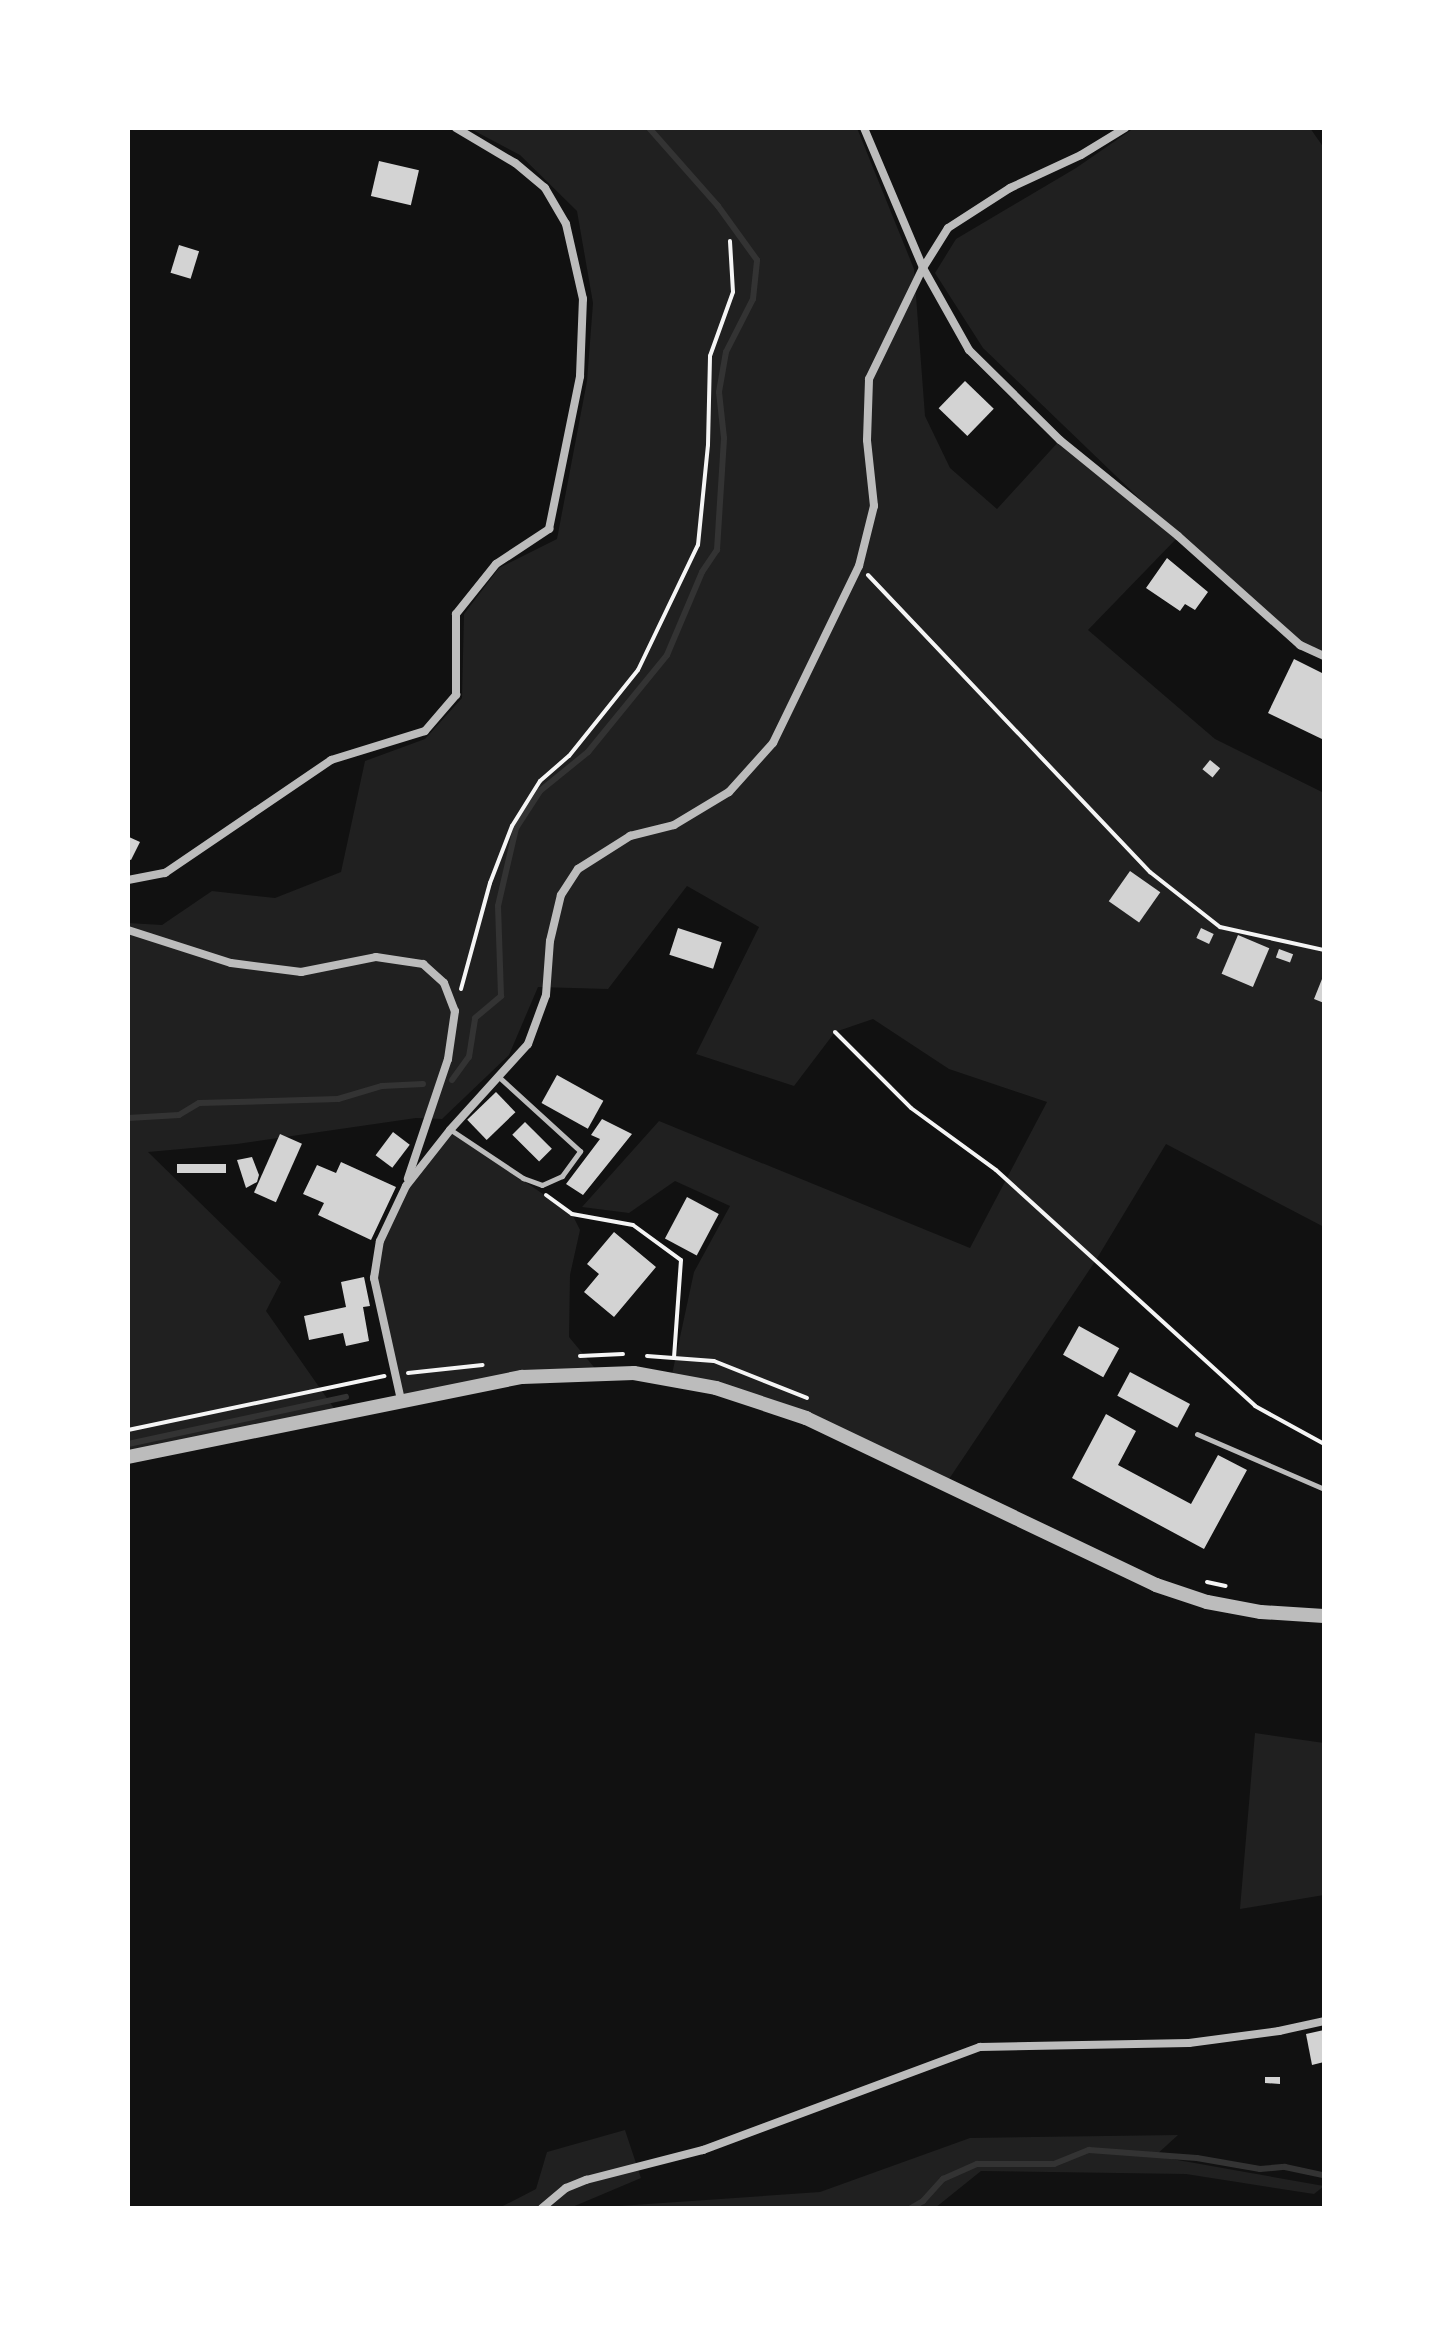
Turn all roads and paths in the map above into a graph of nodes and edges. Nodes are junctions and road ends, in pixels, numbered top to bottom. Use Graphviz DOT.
graph roads {
  1 [pos="456,128"];
  2 [pos="864,128"];
  3 [pos="1125,128"];
  4 [pos="730,241"];
  5 [pos="923,268"];
  6 [pos="859,566"];
  7 [pos="1324,656"];
  8 [pos="128,880"];
  9 [pos="128,930"];
  10 [pos="1324,950"];
  11 [pos="455,1011"];
  12 [pos="835,1032"];
  13 [pos="499,1077"];
  14 [pos="450,1130"];
  15 [pos="523,1178"];
  16 [pos="406,1186"];
  17 [pos="629,1355"];
  18 [pos="574,1356"];
  19 [pos="644,1356"];
  20 [pos="674,1358"];
  21 [pos="485,1365"];
  22 [pos="396,1375"];
  23 [pos="671,1379"];
  24 [pos="401,1400"];
  25 [pos="820,1405"];
  26 [pos="128,1430"];
  27 [pos="1197,1434"];
  28 [pos="1324,1444"];
  29 [pos="128,1457"];
  30 [pos="1324,1489"];
  31 [pos="1197,1579"];
  32 [pos="1233,1587"];
  33 [pos="1324,1616"];
  34 [pos="1324,2021"];
  35 [pos="542,2208"];
  1 -- 8 [label="street"];
  2 -- 5 [label="street"];
  3 -- 5 [label="street"];
  4 -- 11 [label="path"];
  5 -- 6 [label="street"];
  5 -- 7 [label="street"];
  6 -- 10 [label="path"];
  6 -- 13 [label="street"];
  9 -- 11 [label="street"];
  11 -- 16 [label="street"];
  12 -- 28 [label="path"];
  13 -- 14 [label="street"];
  13 -- 15 [label="lane"];
  14 -- 15 [label="lane"];
  14 -- 16 [label="street"];
  15 -- 20 [label="path"];
  16 -- 22 [label="street"];
  17 -- 18 [label="path"];
  19 -- 20 [label="path"];
  20 -- 23 [label="path"];
  20 -- 25 [label="path"];
  21 -- 22 [label="path"];
  22 -- 24 [label="street"];
  22 -- 26 [label="path"];
  23 -- 24 [label="street"];
  23 -- 33 [label="street"];
  24 -- 29 [label="street"];
  27 -- 30 [label="lane"];
  31 -- 32 [label="path"];
  34 -- 35 [label="street"];
}
